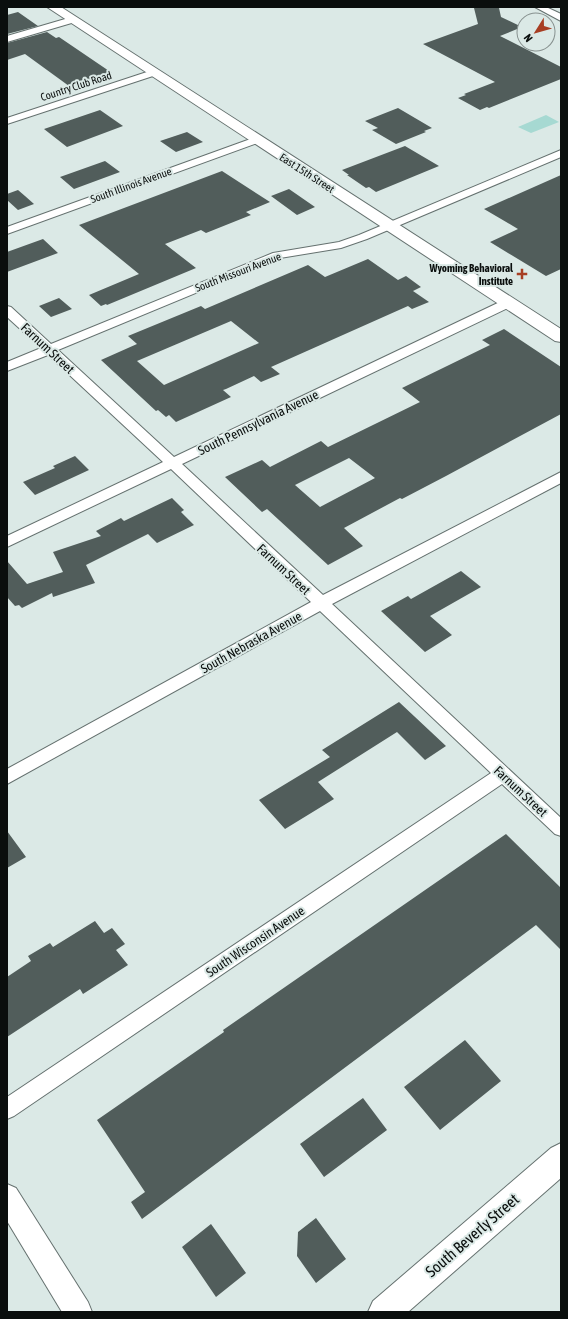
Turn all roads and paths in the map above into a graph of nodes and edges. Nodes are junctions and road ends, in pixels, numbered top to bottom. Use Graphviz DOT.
graph roads {
  1 [pos="53,7"];
  2 [pos="539,7"];
  3 [pos="561,18"];
  4 [pos="72,20"];
  5 [pos="7,39"];
  6 [pos="153,73"];
  7 [pos="7,121"];
  8 [pos="256,140"];
  9 [pos="561,153"];
  10 [pos="389,226"];
  11 [pos="7,231"];
  12 [pos="508,303"];
  13 [pos="7,310"];
  14 [pos="561,337"];
  15 [pos="49,349"];
  16 [pos="7,367"];
  17 [pos="173,463"];
  18 [pos="561,477"];
  19 [pos="7,542"];
  20 [pos="321,603"];
  21 [pos="503,774"];
  22 [pos="7,777"];
  23 [pos="561,829"];
  24 [pos="7,1109"];
  25 [pos="561,1158"];
  26 [pos="7,1197"];
  27 [pos="78,1312"];
  28 [pos="384,1312"];
  1 -- 4 [label="main road, East 15th Street"];
  2 -- 3 [label="street"];
  4 -- 5 [label="street"];
  4 -- 6 [label="main road, East 15th Street"];
  6 -- 7 [label="street, Country Club Road"];
  6 -- 8 [label="main road, East 15th Street"];
  8 -- 10 [label="main road, East 15th Street"];
  8 -- 11 [label="street, South Illinois Avenue"];
  9 -- 10 [label="street, South Missouri Avenue"];
  10 -- 12 [label="main road, East 15th Street"];
  10 -- 15 [label="street, South Missouri Avenue"];
  12 -- 14 [label="main road, East 15th Street"];
  12 -- 17 [label="street, South Pennsylvania Avenue"];
  13 -- 15 [label="street, Farnum Street"];
  15 -- 16 [label="street, South Missouri Avenue"];
  15 -- 17 [label="street, Farnum Street"];
  17 -- 19 [label="street, South Pennsylvania Avenue"];
  17 -- 20 [label="street, Farnum Street"];
  18 -- 20 [label="street, South Nebraska Avenue"];
  20 -- 21 [label="street, Farnum Street"];
  20 -- 22 [label="street, South Nebraska Avenue"];
  21 -- 23 [label="street, Farnum Street"];
  21 -- 24 [label="street, South Wisconsin Avenue"];
  25 -- 28 [label="main road, South Beverly Street"];
  26 -- 27 [label="street"];
}
